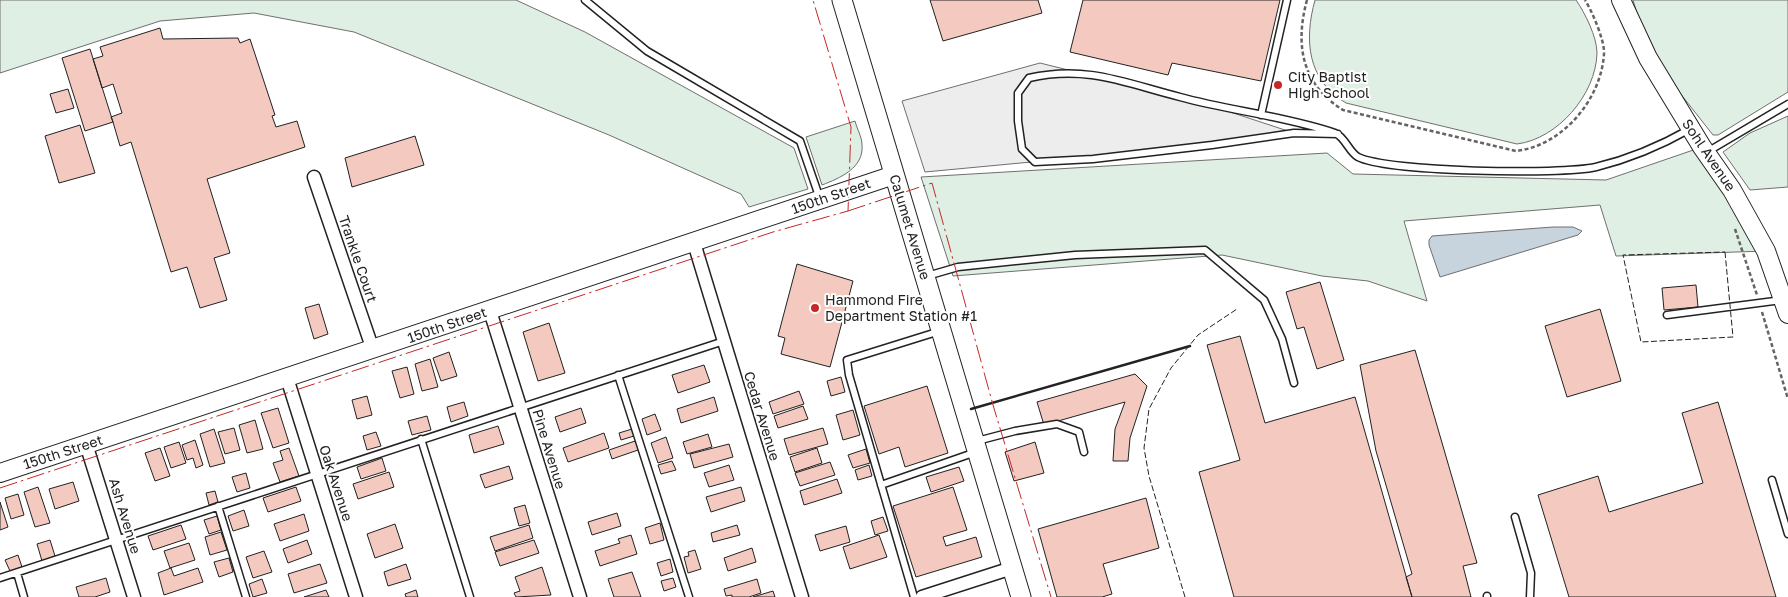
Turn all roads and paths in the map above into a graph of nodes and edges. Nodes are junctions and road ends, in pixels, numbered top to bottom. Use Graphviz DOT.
graph roads {
  1 [pos="585,0"];
  2 [pos="842,0"];
  3 [pos="1287,0"];
  4 [pos="1308,0"];
  5 [pos="1585,0"];
  6 [pos="1621,0"];
  7 [pos="1788,104"];
  8 [pos="1261,115"];
  9 [pos="1691,128"];
  10 [pos="1338,134"];
  11 [pos="1706,153"];
  12 [pos="894,175"];
  13 [pos="314,177"];
  14 [pos="820,200"];
  15 [pos="1735,228"];
  16 [pos="694,243"];
  17 [pos="925,276"];
  18 [pos="1760,303"];
  19 [pos="1786,307"];
  20 [pos="490,311"];
  21 [pos="1667,314"];
  22 [pos="941,331"];
  23 [pos="724,341"];
  24 [pos="373,350"];
  25 [pos="618,375"];
  26 [pos="287,378"];
  27 [pos="1294,384"];
  28 [pos="1788,399"];
  29 [pos="520,406"];
  30 [pos="421,439"];
  31 [pos="86,444"];
  32 [pos="976,447"];
  33 [pos="1084,452"];
  34 [pos="0,473"];
  35 [pos="317,473"];
  36 [pos="1772,480"];
  37 [pos="882,485"];
  38 [pos="218,506"];
  39 [pos="1515,517"];
  40 [pos="1788,534"];
  41 [pos="116,540"];
  42 [pos="1012,568"];
  43 [pos="17,572"];
  44 [pos="0,578"];
  45 [pos="24,597"];
  46 [pos="134,597"];
  47 [pos="246,597"];
  48 [pos="356,597"];
  49 [pos="470,597"];
  50 [pos="580,597"];
  51 [pos="689,597"];
  52 [pos="802,597"];
  53 [pos="914,597"];
  54 [pos="922,597"];
  55 [pos="1021,597"];
  56 [pos="1530,597"];
  1 -- 14 [label="lane"];
  2 -- 12 [label="main road, Calumet Avenue"];
  3 -- 8 [label="lane"];
  4 -- 5 [label="path"];
  6 -- 9 [label="street, Sohl Avenue"];
  7 -- 11 [label="lane"];
  8 -- 10 [label="lane"];
  8 -- 10 [label="lane"];
  9 -- 10 [label="lane"];
  9 -- 11 [label="street, Sohl Avenue"];
  11 -- 19 [label="street, Sohl Avenue"];
  12 -- 14 [label="street, 150th Street"];
  12 -- 17 [label="main road, Calumet Avenue"];
  13 -- 24 [label="street, Trankle Court"];
  14 -- 16 [label="street, 150th Street"];
  15 -- 18 [label="path"];
  16 -- 20 [label="street, 150th Street"];
  16 -- 23 [label="street, Cedar Avenue"];
  17 -- 22 [label="main road, Calumet Avenue"];
  17 -- 27 [label="lane"];
  18 -- 19 [label="lane"];
  18 -- 21 [label="lane"];
  18 -- 28 [label="path"];
  20 -- 24 [label="street, 150th Street"];
  20 -- 29 [label="street, Pine Avenue"];
  22 -- 32 [label="main road, Calumet Avenue"];
  22 -- 37 [label="lane"];
  23 -- 25 [label="lane"];
  23 -- 52 [label="street, Cedar Avenue"];
  24 -- 26 [label="street, 150th Street"];
  25 -- 29 [label="lane"];
  25 -- 51 [label="lane"];
  26 -- 31 [label="street, 150th Street"];
  26 -- 35 [label="street, Oak Avenue"];
  29 -- 30 [label="lane"];
  29 -- 50 [label="street, Pine Avenue"];
  30 -- 35 [label="lane"];
  30 -- 49 [label="lane"];
  31 -- 34 [label="street, 150th Street"];
  31 -- 41 [label="street, Ash Avenue"];
  32 -- 33 [label="lane"];
  32 -- 37 [label="lane"];
  32 -- 42 [label="main road, Calumet Avenue"];
  35 -- 38 [label="lane"];
  35 -- 48 [label="street, Oak Avenue"];
  36 -- 40 [label="lane"];
  37 -- 53 [label="lane"];
  38 -- 41 [label="lane"];
  38 -- 47 [label="lane"];
  39 -- 56 [label="lane"];
  41 -- 43 [label="lane"];
  41 -- 46 [label="street, Ash Avenue"];
  42 -- 54 [label="street"];
  42 -- 55 [label="main road, Calumet Avenue"];
  43 -- 44 [label="lane"];
  43 -- 45 [label="lane"];
}
